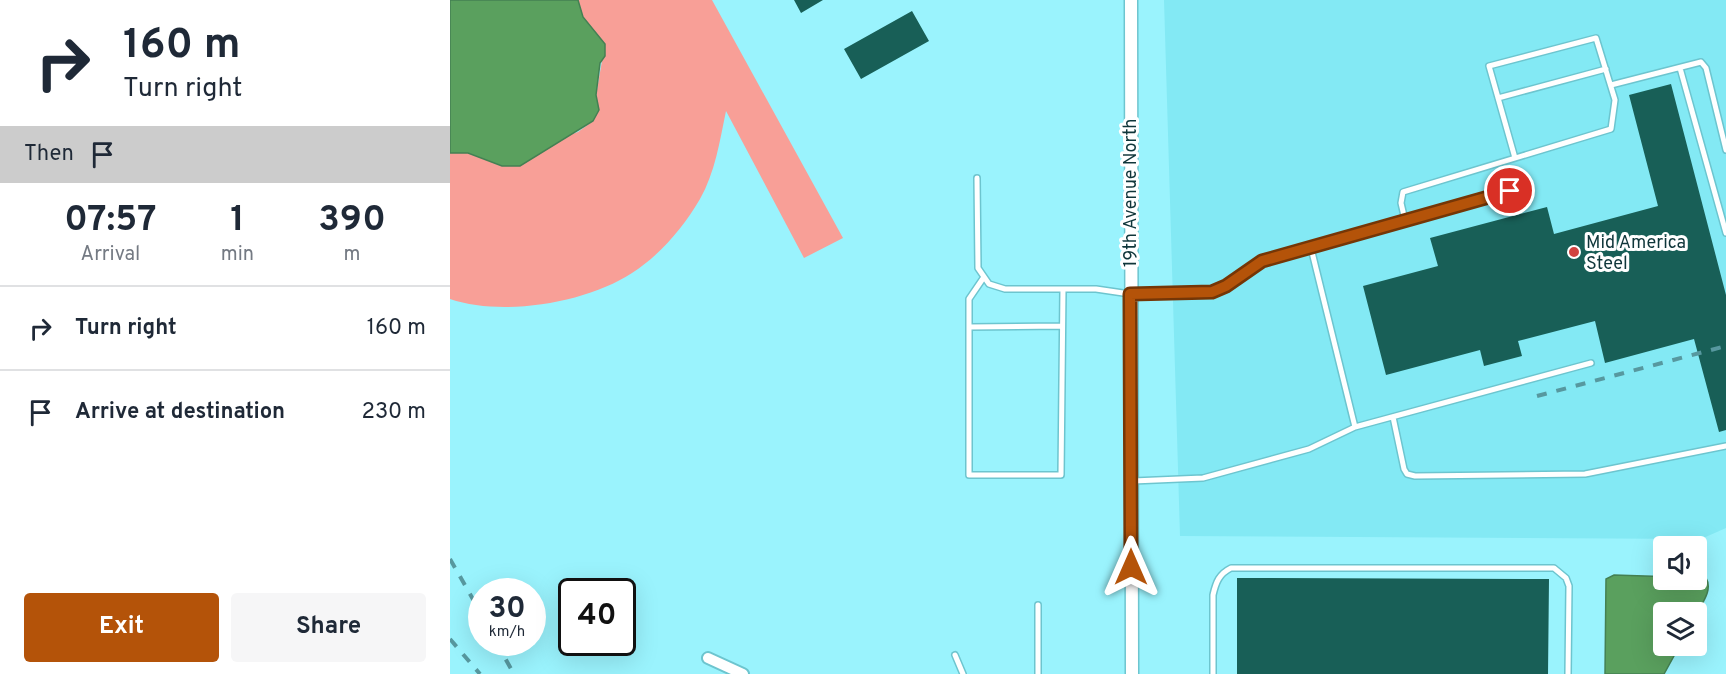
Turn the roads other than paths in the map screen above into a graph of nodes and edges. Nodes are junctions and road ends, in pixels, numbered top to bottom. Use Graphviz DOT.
graph roads {
  1 [pos="1131,0"];
  2 [pos="1680,68"];
  3 [pos="1606,69"];
  4 [pos="1611,85"];
  5 [pos="1498,98"];
  6 [pos="1726,150"];
  7 [pos="1515,158"];
  8 [pos="977,178"];
  9 [pos="1530,186"];
  10 [pos="1405,220"];
  11 [pos="1726,234"];
  12 [pos="1311,248"];
  13 [pos="984,277"];
  14 [pos="1062,289"];
  15 [pos="1130,294"];
  16 [pos="1062,326"];
  17 [pos="969,327"];
  18 [pos="1591,363"];
  19 [pos="1393,417"];
  20 [pos="1355,427"];
  21 [pos="1726,446"];
  22 [pos="1131,481"];
  23 [pos="1038,605"];
  24 [pos="955,655"];
  25 [pos="708,658"];
  26 [pos="743,674"];
  27 [pos="963,674"];
  28 [pos="1038,674"];
  29 [pos="1132,674"];
  30 [pos="1213,674"];
  31 [pos="1568,674"];
  1 -- 15 [label="street, 19th Avenue North"];
  2 -- 4 [label="lane"];
  2 -- 6 [label="lane"];
  2 -- 11 [label="lane"];
  3 -- 4 [label="lane"];
  3 -- 5 [label="lane"];
  3 -- 5 [label="lane"];
  4 -- 7 [label="lane"];
  5 -- 7 [label="lane"];
  7 -- 10 [label="lane"];
  8 -- 13 [label="lane"];
  9 -- 10 [label="lane"];
  10 -- 12 [label="lane"];
  12 -- 15 [label="lane"];
  12 -- 20 [label="lane"];
  13 -- 14 [label="lane"];
  13 -- 17 [label="lane"];
  14 -- 15 [label="lane"];
  14 -- 16 [label="lane"];
  15 -- 22 [label="street, 19th Avenue North"];
  16 -- 17 [label="lane"];
  16 -- 17 [label="lane"];
  18 -- 19 [label="lane"];
  19 -- 20 [label="lane"];
  19 -- 21 [label="lane"];
  20 -- 22 [label="lane"];
  22 -- 29 [label="street, 19th Avenue North"];
  23 -- 28 [label="lane"];
  24 -- 27 [label="lane"];
  25 -- 26 [label="street"];
  30 -- 31 [label="lane"];
}
